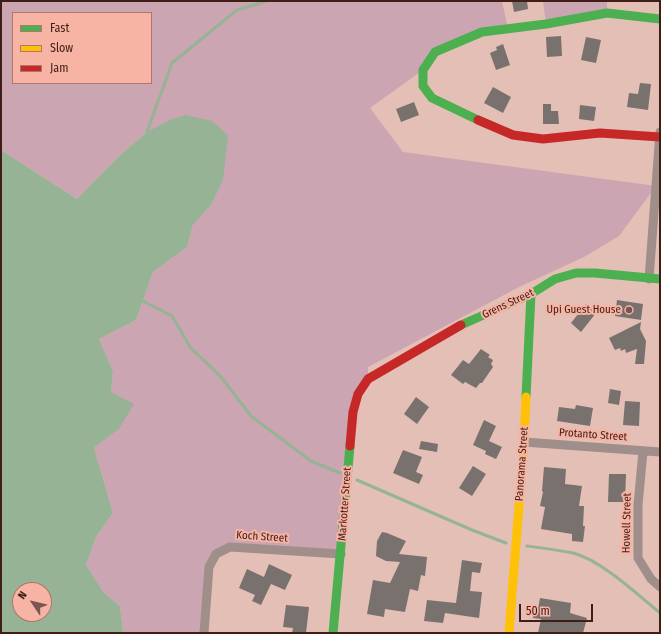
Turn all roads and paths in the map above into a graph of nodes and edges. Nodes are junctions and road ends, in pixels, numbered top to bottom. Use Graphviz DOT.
graph roads {
  1 [pos="660,19"];
  2 [pos="660,135"];
  3 [pos="649,279"];
  4 [pos="660,279"];
  5 [pos="531,294"];
  6 [pos="368,379"];
  7 [pos="524,442"];
  8 [pos="643,451"];
  9 [pos="660,452"];
  10 [pos="341,554"];
  11 [pos="660,587"];
  12 [pos="204,633"];
  13 [pos="333,633"];
  14 [pos="509,633"];
  1 -- 2 [label="street"];
  2 -- 3 [label="street"];
  3 -- 4 [label="street, Grens Street"];
  3 -- 5 [label="street, Grens Street"];
  5 -- 6 [label="street, Grens Street"];
  5 -- 7 [label="street, Panorama Street"];
  6 -- 10 [label="street, Markotter Street"];
  7 -- 8 [label="street, Protanto Street"];
  7 -- 14 [label="street, Panorama Street"];
  8 -- 9 [label="street, Protanto Street"];
  8 -- 11 [label="street, Howell Street"];
  10 -- 12 [label="street, Koch Street"];
  10 -- 13 [label="street, Markotter Street"];
}
